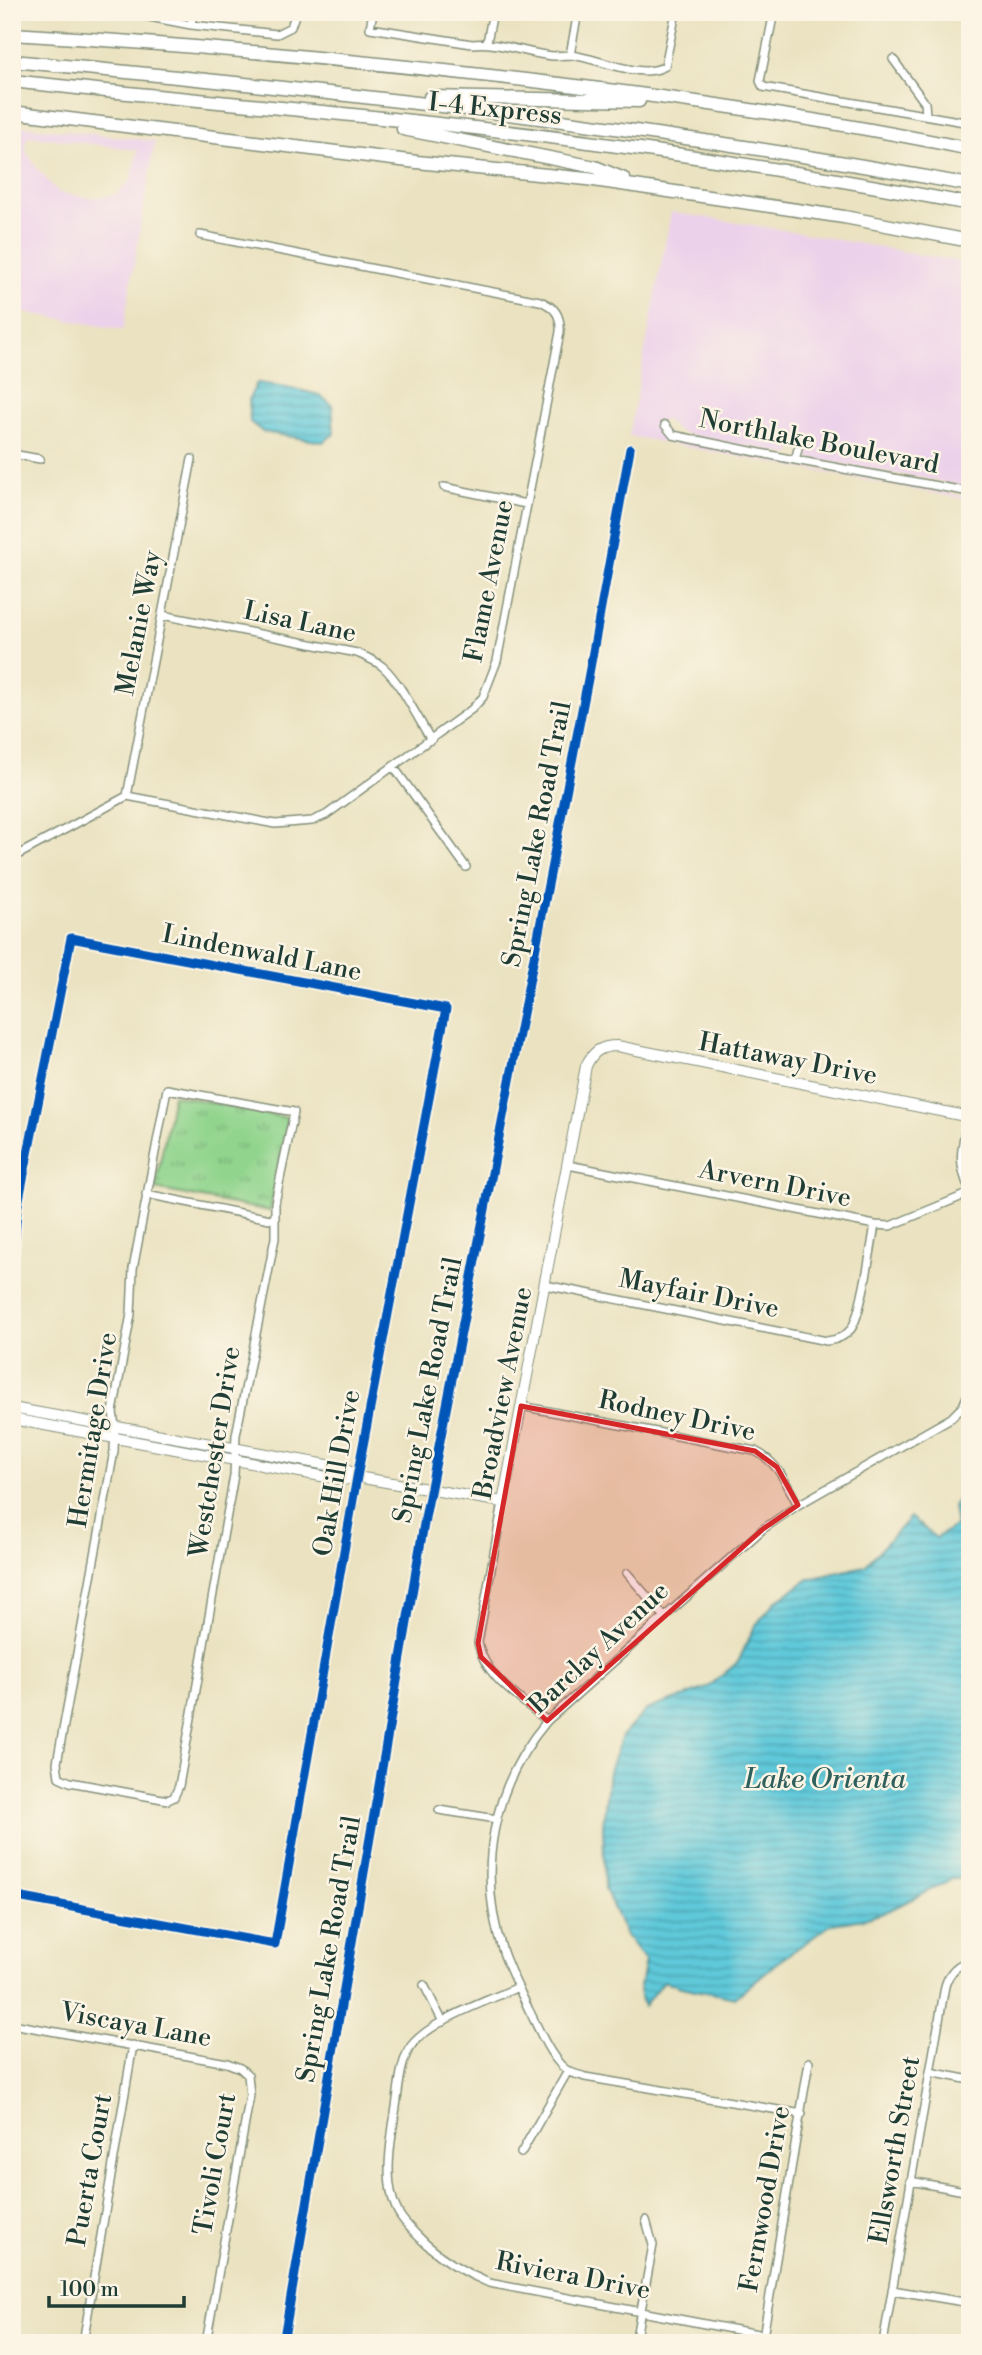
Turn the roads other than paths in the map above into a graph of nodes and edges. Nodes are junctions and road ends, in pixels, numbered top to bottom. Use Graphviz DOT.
graph roads {
  1 [pos="124,12"];
  2 [pos="192,12"];
  3 [pos="296,12"];
  4 [pos="373,12"];
  5 [pos="493,12"];
  6 [pos="578,12"];
  7 [pos="676,12"];
  8 [pos="774,12"];
  9 [pos="191,24"];
  10 [pos="12,34"];
  11 [pos="487,42"];
  12 [pos="570,55"];
  13 [pos="892,59"];
  14 [pos="12,61"];
  15 [pos="12,81"];
  16 [pos="364,96"];
  17 [pos="695,102"];
  18 [pos="12,112"];
  19 [pos="331,114"];
  20 [pos="926,114"];
  21 [pos="970,123"];
  22 [pos="970,149"];
  23 [pos="970,185"];
  24 [pos="643,186"];
  25 [pos="970,204"];
  26 [pos="200,235"];
  27 [pos="970,241"];
  28 [pos="665,425"];
  29 [pos="798,449"];
  30 [pos="12,454"];
  31 [pos="192,458"];
  32 [pos="40,459"];
  33 [pos="795,460"];
  34 [pos="444,487"];
  35 [pos="970,492"];
  36 [pos="526,504"];
  37 [pos="162,615"];
  38 [pos="431,740"];
  39 [pos="393,766"];
  40 [pos="127,796"];
  41 [pos="12,859"];
  42 [pos="466,867"];
  43 [pos="446,1009"];
  44 [pos="597,1049"];
  45 [pos="167,1089"];
  46 [pos="969,1117"];
  47 [pos="568,1165"];
  48 [pos="970,1192"];
  49 [pos="146,1194"];
  50 [pos="275,1220"];
  51 [pos="875,1226"];
  52 [pos="12,1276"];
  53 [pos="545,1285"];
  54 [pos="970,1389"];
  55 [pos="521,1406"];
  56 [pos="12,1408"];
  57 [pos="12,1419"];
  58 [pos="115,1426"];
  59 [pos="114,1438"];
  60 [pos="235,1455"];
  61 [pos="357,1477"];
  62 [pos="503,1502"];
  63 [pos="798,1505"];
  64 [pos="627,1573"];
  65 [pos="664,1616"];
  66 [pos="547,1721"];
  67 [pos="174,1797"];
  68 [pos="439,1810"];
  69 [pos="497,1819"];
  70 [pos="12,1896"];
  71 [pos="970,1961"];
  72 [pos="424,1985"];
  73 [pos="518,1987"];
  74 [pos="443,2022"];
  75 [pos="12,2024"];
  76 [pos="133,2045"];
  77 [pos="809,2062"];
  78 [pos="568,2071"];
  79 [pos="930,2072"];
  80 [pos="248,2075"];
  81 [pos="970,2080"];
  82 [pos="802,2114"];
  83 [pos="521,2153"];
  84 [pos="911,2181"];
  85 [pos="970,2192"];
  86 [pos="646,2220"];
  87 [pos="892,2290"];
  88 [pos="970,2303"];
  89 [pos="641,2310"];
  90 [pos="762,2339"];
  91 [pos="83,2343"];
  92 [pos="205,2343"];
  93 [pos="635,2343"];
  94 [pos="883,2343"];
  1 -- 9 [label="street"];
  2 -- 9 [label="street"];
  3 -- 9 [label="street"];
  4 -- 11 [label="street"];
  5 -- 11 [label="street"];
  6 -- 12 [label="street"];
  7 -- 12 [label="street"];
  8 -- 20 [label="street"];
  10 -- 17 [label="highway"];
  11 -- 12 [label="street"];
  13 -- 20 [label="street"];
  14 -- 16 [label="highway, I-4 Express"];
  15 -- 19 [label="highway, I-4 Express"];
  16 -- 17 [label="highway"];
  16 -- 23 [label="highway, I-4 Express"];
  17 -- 22 [label="highway"];
  18 -- 24 [label="highway"];
  19 -- 24 [label="highway"];
  19 -- 25 [label="highway, I-4 Express"];
  20 -- 21 [label="street"];
  24 -- 27 [label="highway"];
  26 -- 36 [label="street, Flame Avenue"];
  28 -- 33 [label="street, Northlake Boulevard"];
  29 -- 33 [label="street"];
  30 -- 32 [label="street"];
  31 -- 37 [label="street, Melanie Way"];
  33 -- 35 [label="street, Northlake Boulevard"];
  34 -- 36 [label="street"];
  36 -- 38 [label="street, Flame Avenue"];
  37 -- 38 [label="street, Lisa Lane"];
  37 -- 40 [label="street, Melanie Way"];
  38 -- 39 [label="street, Flame Avenue"];
  39 -- 40 [label="street, Flame Avenue"];
  39 -- 42 [label="street"];
  40 -- 41 [label="street"];
  43 -- 52 [label="street, Lindenwald Lane"];
  43 -- 61 [label="street, Oak Hill Drive"];
  44 -- 46 [label="street, Hattaway Drive"];
  44 -- 47 [label="street, Broadview Avenue"];
  45 -- 49 [label="street, Hermitage Drive"];
  45 -- 50 [label="street, Westchester Drive"];
  46 -- 48 [label="street"];
  47 -- 51 [label="street, Arvern Drive"];
  47 -- 53 [label="street, Broadview Avenue"];
  48 -- 51 [label="street, Arvern Drive"];
  49 -- 50 [label="street"];
  49 -- 58 [label="street, Hermitage Drive"];
  50 -- 60 [label="street, Westchester Drive"];
  51 -- 53 [label="street, Mayfair Drive"];
  53 -- 55 [label="street, Broadview Avenue"];
  54 -- 63 [label="street, Barclay Avenue"];
  55 -- 62 [label="street, Broadview Avenue"];
  55 -- 63 [label="street, Rodney Drive"];
  56 -- 58 [label="street"];
  57 -- 59 [label="street"];
  58 -- 59 [label="street, Hermitage Drive"];
  58 -- 60 [label="street"];
  59 -- 60 [label="street"];
  59 -- 67 [label="street, Hermitage Drive"];
  60 -- 61 [label="street"];
  60 -- 67 [label="street, Westchester Drive"];
  61 -- 62 [label="street"];
  61 -- 70 [label="street, Oak Hill Drive"];
  62 -- 66 [label="street, Broadview Avenue"];
  63 -- 65 [label="street, Barclay Avenue"];
  64 -- 65 [label="street"];
  65 -- 66 [label="street, Barclay Avenue"];
  66 -- 69 [label="street, Barclay Avenue"];
  68 -- 69 [label="street"];
  69 -- 73 [label="street, Barclay Avenue"];
  71 -- 79 [label="street, Ellsworth Street"];
  72 -- 74 [label="street"];
  73 -- 74 [label="street, Riviera Drive"];
  73 -- 78 [label="street, Barclay Avenue"];
  74 -- 89 [label="street, Riviera Drive"];
  75 -- 76 [label="street, Viscaya Lane"];
  76 -- 80 [label="street, Viscaya Lane"];
  76 -- 91 [label="street, Puerta Court"];
  77 -- 82 [label="street, Fernwood Drive"];
  78 -- 82 [label="street"];
  78 -- 83 [label="street"];
  79 -- 81 [label="street"];
  79 -- 84 [label="street, Ellsworth Street"];
  80 -- 92 [label="street, Tivoli Court"];
  82 -- 90 [label="street, Fernwood Drive"];
  84 -- 85 [label="street"];
  84 -- 87 [label="street, Ellsworth Street"];
  86 -- 89 [label="street"];
  87 -- 88 [label="street"];
  87 -- 94 [label="street, Ellsworth Street"];
  89 -- 90 [label="street, Riviera Drive"];
  89 -- 93 [label="street"];
}
